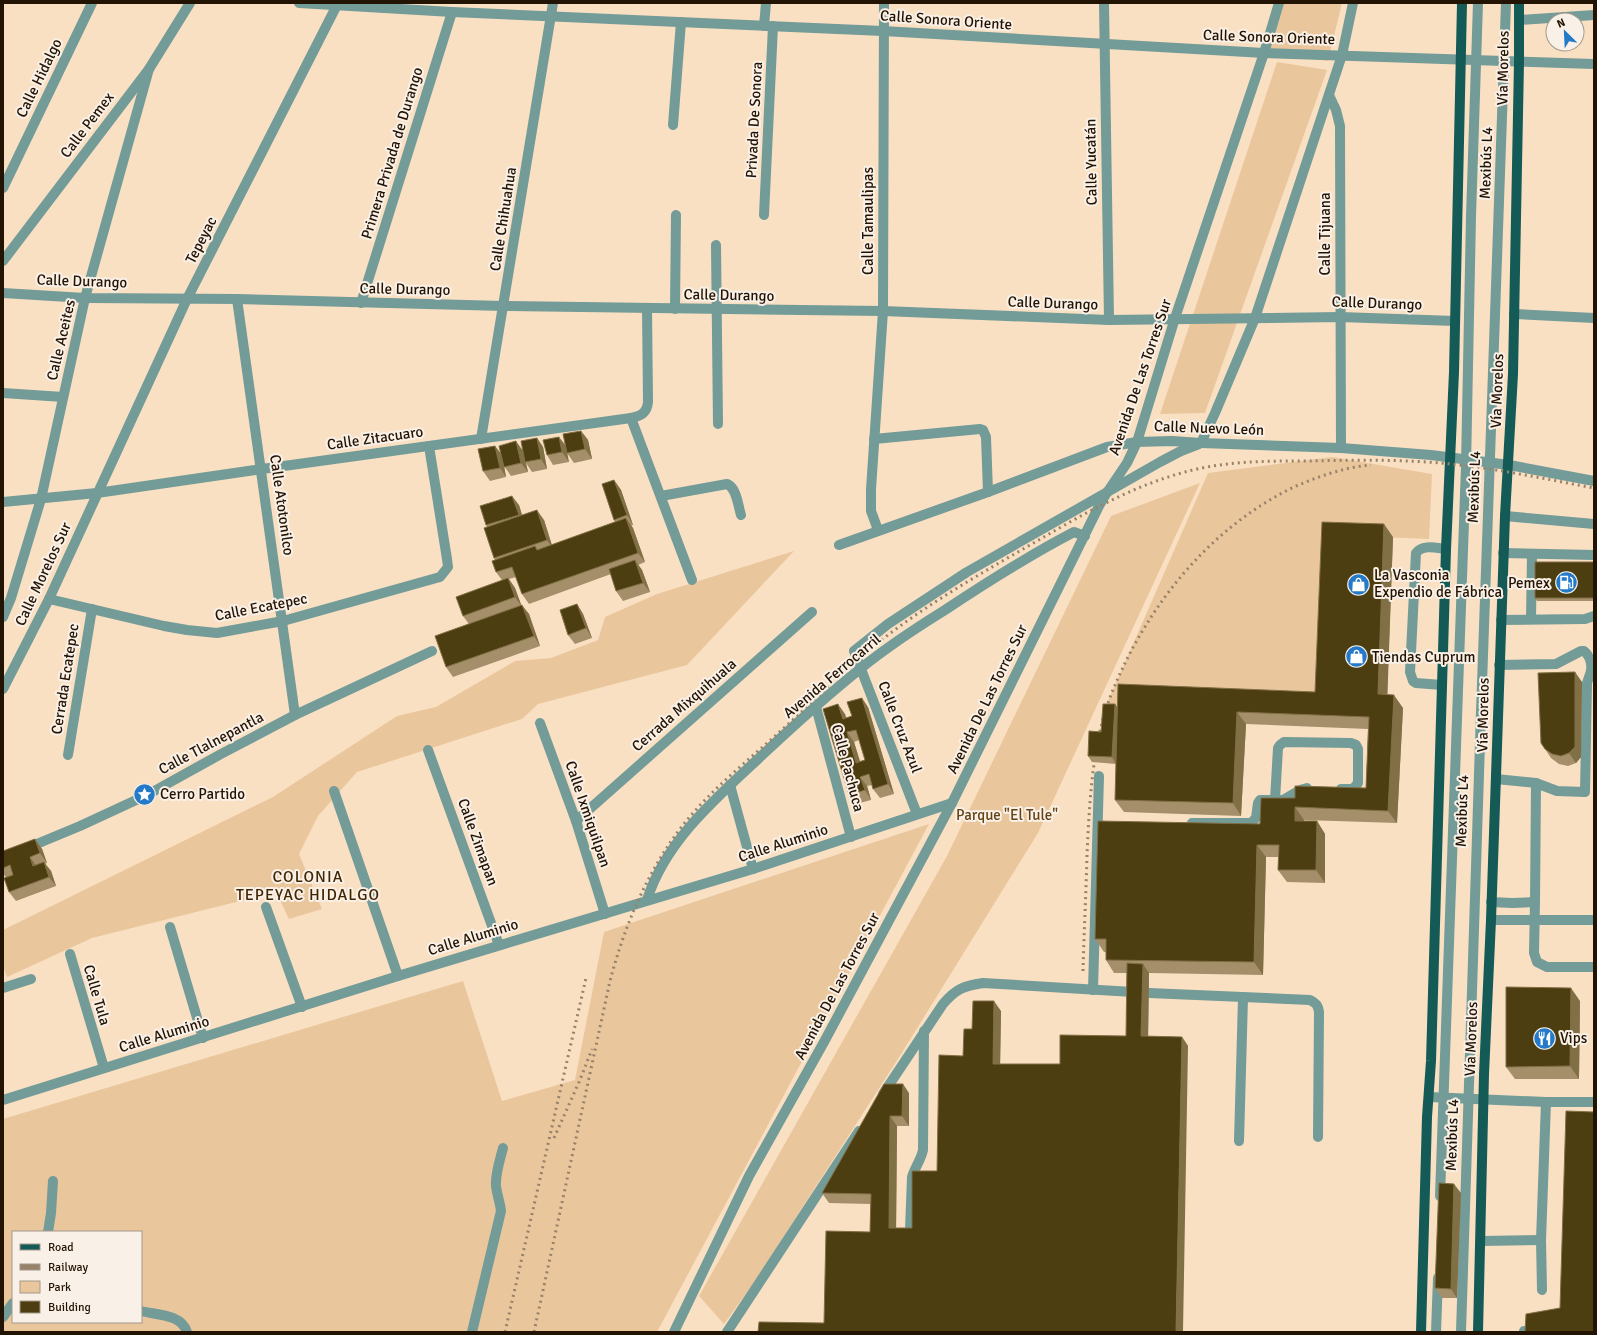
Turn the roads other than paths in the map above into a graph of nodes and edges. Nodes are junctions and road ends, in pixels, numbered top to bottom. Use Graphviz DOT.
graph roads {
  1 [pos="92,3"];
  2 [pos="190,3"];
  3 [pos="299,3"];
  4 [pos="553,3"];
  5 [pos="766,3"];
  6 [pos="884,3"];
  7 [pos="1104,3"];
  8 [pos="1279,3"];
  9 [pos="1353,3"];
  10 [pos="1462,3"];
  11 [pos="1478,3"];
  12 [pos="1506,3"];
  13 [pos="1518,3"];
  14 [pos="338,4"];
  15 [pos="452,12"];
  16 [pos="1594,15"];
  17 [pos="550,16"];
  18 [pos="1519,20"];
  19 [pos="681,22"];
  20 [pos="768,26"];
  21 [pos="883,31"];
  22 [pos="1104,45"];
  23 [pos="1264,53"];
  24 [pos="1342,55"];
  25 [pos="1460,60"];
  26 [pos="1477,60"];
  27 [pos="1505,61"];
  28 [pos="1519,62"];
  29 [pos="1594,64"];
  30 [pos="149,68"];
  31 [pos="1329,95"];
  32 [pos="673,125"];
  33 [pos="3,188"];
  34 [pos="676,215"];
  35 [pos="764,215"];
  36 [pos="716,245"];
  37 [pos="3,261"];
  38 [pos="3,292"];
  39 [pos="85,298"];
  40 [pos="187,299"];
  41 [pos="237,299"];
  42 [pos="361,303"];
  43 [pos="504,306"];
  44 [pos="647,308"];
  45 [pos="674,309"];
  46 [pos="718,310"];
  47 [pos="883,311"];
  48 [pos="1514,314"];
  49 [pos="1340,317"];
  50 [pos="1176,318"];
  51 [pos="1255,318"];
  52 [pos="1594,318"];
  53 [pos="1109,320"];
  54 [pos="1455,321"];
  55 [pos="3,393"];
  56 [pos="63,397"];
  57 [pos="631,418"];
  58 [pos="718,424"];
  59 [pos="481,439"];
  60 [pos="874,439"];
  61 [pos="1137,442"];
  62 [pos="1201,443"];
  63 [pos="428,446"];
  64 [pos="1341,448"];
  65 [pos="1451,457"];
  66 [pos="1466,458"];
  67 [pos="1490,462"];
  68 [pos="1509,465"];
  69 [pos="262,469"];
  70 [pos="1594,481"];
  71 [pos="988,492"];
  72 [pos="97,493"];
  73 [pos="1106,494"];
  74 [pos="661,496"];
  75 [pos="41,499"];
  76 [pos="3,502"];
  77 [pos="741,515"];
  78 [pos="1505,516"];
  79 [pos="1594,524"];
  80 [pos="878,530"];
  81 [pos="1085,536"];
  82 [pos="839,545"];
  83 [pos="1446,549"];
  84 [pos="1503,553"];
  85 [pos="1532,554"];
  86 [pos="1594,555"];
  87 [pos="692,580"];
  88 [pos="49,599"];
  89 [pos="92,609"];
  90 [pos="812,612"];
  91 [pos="1594,616"];
  92 [pos="3,617"];
  93 [pos="1531,619"];
  94 [pos="1500,620"];
  95 [pos="283,621"];
  96 [pos="432,651"];
  97 [pos="854,651"];
  98 [pos="1499,665"];
  99 [pos="861,668"];
  100 [pos="1592,671"];
  101 [pos="1442,685"];
  102 [pos="3,689"];
  103 [pos="816,707"];
  104 [pos="295,715"];
  105 [pos="540,724"];
  106 [pos="428,750"];
  107 [pos="68,755"];
  108 [pos="1099,776"];
  109 [pos="1496,778"];
  110 [pos="1536,783"];
  111 [pos="730,785"];
  112 [pos="1319,789"];
  113 [pos="1335,789"];
  114 [pos="334,791"];
  115 [pos="1275,800"];
  116 [pos="952,803"];
  117 [pos="917,814"];
  118 [pos="576,820"];
  119 [pos="1184,823"];
  120 [pos="851,837"];
  121 [pos="3,858"];
  122 [pos="753,869"];
  123 [pos="647,900"];
  124 [pos="1491,902"];
  125 [pos="1535,902"];
  126 [pos="266,908"];
  127 [pos="605,914"];
  128 [pos="1534,919"];
  129 [pos="1491,920"];
  130 [pos="1594,920"];
  131 [pos="170,927"];
  132 [pos="499,945"];
  133 [pos="70,954"];
  134 [pos="1594,967"];
  135 [pos="398,976"];
  136 [pos="31,979"];
  137 [pos="3,988"];
  138 [pos="1093,990"];
  139 [pos="1133,992"];
  140 [pos="1149,993"];
  141 [pos="1243,998"];
  142 [pos="302,1007"];
  143 [pos="924,1031"];
  144 [pos="203,1038"];
  145 [pos="104,1068"];
  146 [pos="1594,1092"];
  147 [pos="1429,1097"];
  148 [pos="1444,1098"];
  149 [pos="1468,1098"];
  150 [pos="1483,1099"];
  151 [pos="3,1100"];
  152 [pos="1546,1102"];
  153 [pos="1593,1102"];
  154 [pos="877,1103"];
  155 [pos="864,1122"];
  156 [pos="1318,1137"];
  157 [pos="1239,1141"];
  158 [pos="503,1148"];
  159 [pos="52,1180"];
  160 [pos="1440,1205"];
  161 [pos="910,1230"];
  162 [pos="48,1231"];
  163 [pos="1541,1240"];
  164 [pos="1481,1241"];
  165 [pos="1438,1268"];
  166 [pos="1542,1290"];
  167 [pos="12,1304"];
  168 [pos="142,1311"];
  169 [pos="3,1317"];
  170 [pos="187,1332"];
  171 [pos="472,1332"];
  172 [pos="674,1332"];
  173 [pos="727,1332"];
  174 [pos="1421,1332"];
  175 [pos="1436,1332"];
  176 [pos="1461,1332"];
  177 [pos="1478,1332"];
  1 -- 33 [label="street, Calle Hidalgo"];
  2 -- 30 [label="street, Calle Pemex"];
  3 -- 14 [label="street, Calle Sonora Oriente"];
  4 -- 17 [label="street, Calle Chihuahua"];
  5 -- 20 [label="street, Privada De Sonora"];
  6 -- 21 [label="street, Calle Tamaulipas"];
  7 -- 22 [label="street, Calle Yucatán"];
  8 -- 23 [label="street, Avenida De Las Torres Sur"];
  9 -- 24 [label="street"];
  10 -- 25 [label="main road"];
  11 -- 26 [label="street, Mexibús L4"];
  12 -- 27 [label="street, Mexibús L4"];
  13 -- 18 [label="main road, Vía Morelos"];
  14 -- 15 [label="street, Calle Sonora Oriente"];
  14 -- 40 [label="street, Tepeyac"];
  15 -- 17 [label="street, Calle Sonora Oriente"];
  15 -- 42 [label="street, Primera Privada de Durango"];
  16 -- 18 [label="street"];
  17 -- 19 [label="street, Calle Sonora Oriente"];
  17 -- 43 [label="street, Calle Chihuahua"];
  18 -- 28 [label="main road, Vía Morelos"];
  19 -- 20 [label="street, Calle Sonora Oriente"];
  19 -- 32 [label="street"];
  20 -- 21 [label="street, Calle Sonora Oriente"];
  20 -- 35 [label="street, Privada De Sonora"];
  21 -- 22 [label="street, Calle Sonora Oriente"];
  21 -- 47 [label="street, Calle Tamaulipas"];
  22 -- 23 [label="street, Calle Sonora Oriente"];
  22 -- 53 [label="street, Calle Yucatán"];
  23 -- 24 [label="street, Calle Sonora Oriente"];
  23 -- 50 [label="street, Avenida De Las Torres Sur"];
  24 -- 25 [label="street, Calle Sonora Oriente"];
  24 -- 31 [label="street"];
  25 -- 26 [label="street, Calle Sonora Oriente"];
  25 -- 54 [label="main road"];
  26 -- 27 [label="street, Calle Sonora Oriente"];
  26 -- 66 [label="street, Mexibús L4"];
  27 -- 28 [label="street, Calle Sonora Oriente"];
  27 -- 67 [label="street, Mexibús L4"];
  28 -- 29 [label="street, Calle Sonora Oriente"];
  28 -- 48 [label="main road, Vía Morelos"];
  30 -- 37 [label="street, Calle Pemex"];
  30 -- 39 [label="street, Calle Aceites"];
  31 -- 49 [label="street, Calle Tijuana"];
  31 -- 51 [label="street"];
  34 -- 45 [label="street"];
  36 -- 46 [label="street"];
  38 -- 39 [label="street, Calle Durango"];
  39 -- 40 [label="street, Calle Durango"];
  39 -- 56 [label="street, Calle Aceites"];
  40 -- 41 [label="street, Calle Durango"];
  40 -- 72 [label="street, Tepeyac"];
  41 -- 42 [label="street, Calle Durango"];
  41 -- 69 [label="street, Calle Atotonilco"];
  42 -- 43 [label="street, Calle Durango"];
  43 -- 44 [label="street, Calle Durango"];
  43 -- 59 [label="street, Calle Chihuahua"];
  44 -- 45 [label="street, Calle Durango"];
  44 -- 57 [label="street, Calle Zitacuaro"];
  45 -- 46 [label="street, Calle Durango"];
  46 -- 47 [label="street, Calle Durango"];
  46 -- 58 [label="street"];
  47 -- 53 [label="street, Calle Durango"];
  47 -- 60 [label="street, Calle Tamaulipas"];
  48 -- 52 [label="street"];
  48 -- 68 [label="main road, Vía Morelos"];
  49 -- 51 [label="street, Calle Durango"];
  49 -- 54 [label="street, Calle Durango"];
  49 -- 64 [label="street, Calle Tijuana"];
  50 -- 51 [label="street, Calle Durango"];
  50 -- 53 [label="street, Calle Durango"];
  50 -- 61 [label="street, Avenida De Las Torres Sur"];
  51 -- 62 [label="street"];
  54 -- 65 [label="main road"];
  55 -- 56 [label="street"];
  56 -- 75 [label="street, Calle Aceites"];
  57 -- 59 [label="street, Calle Zitacuaro"];
  57 -- 74 [label="street"];
  59 -- 63 [label="street, Calle Zitacuaro"];
  60 -- 71 [label="street"];
  60 -- 80 [label="street, Calle Tamaulipas"];
  61 -- 62 [label="street, Calle Nuevo León"];
  61 -- 71 [label="street, Calle Nuevo León"];
  61 -- 73 [label="street, Avenida De Las Torres Sur"];
  62 -- 64 [label="street, Calle Nuevo León"];
  62 -- 73 [label="street, Avenida Ferrocarril"];
  63 -- 69 [label="street, Calle Zitacuaro"];
  63 -- 95 [label="street, Calle Ecatepec"];
  64 -- 65 [label="street, Calle Nuevo León"];
  65 -- 66 [label="street, Calle Nuevo León"];
  65 -- 83 [label="main road"];
  66 -- 67 [label="street, Calle Nuevo León"];
  66 -- 148 [label="street, Mexibús L4"];
  67 -- 68 [label="street, Calle Nuevo León"];
  67 -- 149 [label="street, Mexibús L4"];
  68 -- 70 [label="street, Calle Nuevo León"];
  68 -- 78 [label="main road, Vía Morelos"];
  69 -- 72 [label="street, Calle Zitacuaro"];
  69 -- 95 [label="street, Calle Atotonilco"];
  71 -- 80 [label="street, Calle Nuevo León"];
  72 -- 75 [label="street, Calle Zitacuaro"];
  72 -- 88 [label="street, Calle Morelos Sur"];
  73 -- 81 [label="street, Avenida De Las Torres Sur"];
  73 -- 97 [label="street, Avenida Ferrocarril"];
  74 -- 77 [label="street"];
  74 -- 87 [label="street"];
  75 -- 76 [label="street, Calle Zitacuaro"];
  75 -- 92 [label="street, Calle Aceites"];
  78 -- 79 [label="street"];
  78 -- 84 [label="main road, Vía Morelos"];
  80 -- 82 [label="street, Calle Nuevo León"];
  81 -- 99 [label="street, Avenida Ferrocarril"];
  81 -- 116 [label="street, Avenida De Las Torres Sur"];
  83 -- 101 [label="main road"];
  83 -- 101 [label="street"];
  84 -- 85 [label="street"];
  84 -- 94 [label="main road, Vía Morelos"];
  85 -- 86 [label="street"];
  85 -- 93 [label="street"];
  88 -- 89 [label="street, Calle Ecatepec"];
  88 -- 102 [label="street, Calle Morelos Sur"];
  89 -- 95 [label="street, Calle Ecatepec"];
  89 -- 107 [label="street, Cerrada Ecatepec"];
  90 -- 118 [label="street, Cerrada Mixquihuala"];
  91 -- 93 [label="street"];
  93 -- 94 [label="street"];
  94 -- 98 [label="main road, Vía Morelos"];
  95 -- 104 [label="street, Calle Atotonilco"];
  96 -- 104 [label="street, Calle Tlalnepantla"];
  97 -- 99 [label="street, Calle Cruz Azul"];
  98 -- 100 [label="street"];
  98 -- 109 [label="main road, Vía Morelos"];
  99 -- 103 [label="street, Avenida Ferrocarril"];
  99 -- 117 [label="street, Calle Cruz Azul"];
  100 -- 110 [label="street"];
  101 -- 147 [label="main road"];
  103 -- 111 [label="street, Avenida Ferrocarril"];
  103 -- 120 [label="street, Calle Pachuca"];
  104 -- 121 [label="street, Calle Tlalnepantla"];
  105 -- 118 [label="street, Calle Ixmiquilpan"];
  106 -- 132 [label="street, Calle Zimapan"];
  108 -- 138 [label="street"];
  109 -- 110 [label="street"];
  109 -- 124 [label="main road, Vía Morelos"];
  110 -- 125 [label="street"];
  111 -- 122 [label="street"];
  111 -- 123 [label="street, Avenida Ferrocarril"];
  112 -- 115 [label="street"];
  113 -- 115 [label="street"];
  114 -- 135 [label="street"];
  115 -- 119 [label="street"];
  116 -- 117 [label="street, Calle Aluminio"];
  116 -- 172 [label="street, Avenida De Las Torres Sur"];
  117 -- 120 [label="street, Calle Aluminio"];
  118 -- 127 [label="street, Calle Ixmiquilpan"];
  120 -- 122 [label="street, Calle Aluminio"];
  122 -- 123 [label="street, Calle Aluminio"];
  123 -- 127 [label="street, Calle Aluminio"];
  124 -- 125 [label="street"];
  124 -- 129 [label="main road, Vía Morelos"];
  125 -- 128 [label="street"];
  126 -- 142 [label="street"];
  127 -- 132 [label="street, Calle Aluminio"];
  128 -- 129 [label="street"];
  128 -- 130 [label="street"];
  128 -- 134 [label="street"];
  129 -- 150 [label="main road, Vía Morelos"];
  131 -- 144 [label="street"];
  132 -- 135 [label="street, Calle Aluminio"];
  133 -- 145 [label="street, Calle Tula"];
  135 -- 142 [label="street, Calle Aluminio"];
  136 -- 137 [label="street"];
  138 -- 139 [label="street"];
  138 -- 143 [label="street"];
  140 -- 141 [label="street"];
  141 -- 156 [label="street"];
  141 -- 157 [label="street"];
  142 -- 144 [label="street, Calle Aluminio"];
  143 -- 154 [label="street"];
  143 -- 161 [label="street"];
  144 -- 145 [label="street, Calle Aluminio"];
  145 -- 151 [label="street, Calle Aluminio"];
  146 -- 153 [label="street"];
  147 -- 148 [label="street"];
  147 -- 174 [label="main road"];
  148 -- 149 [label="street"];
  148 -- 160 [label="street, Mexibús L4"];
  149 -- 150 [label="street"];
  149 -- 176 [label="street, Mexibús L4"];
  150 -- 152 [label="street"];
  150 -- 164 [label="main road, Vía Morelos"];
  152 -- 153 [label="street"];
  152 -- 163 [label="street"];
  155 -- 173 [label="street"];
  158 -- 171 [label="street"];
  159 -- 162 [label="street"];
  163 -- 164 [label="street"];
  163 -- 166 [label="street"];
  164 -- 177 [label="main road, Vía Morelos"];
  165 -- 175 [label="street"];
  167 -- 169 [label="street"];
  168 -- 170 [label="street"];
}
